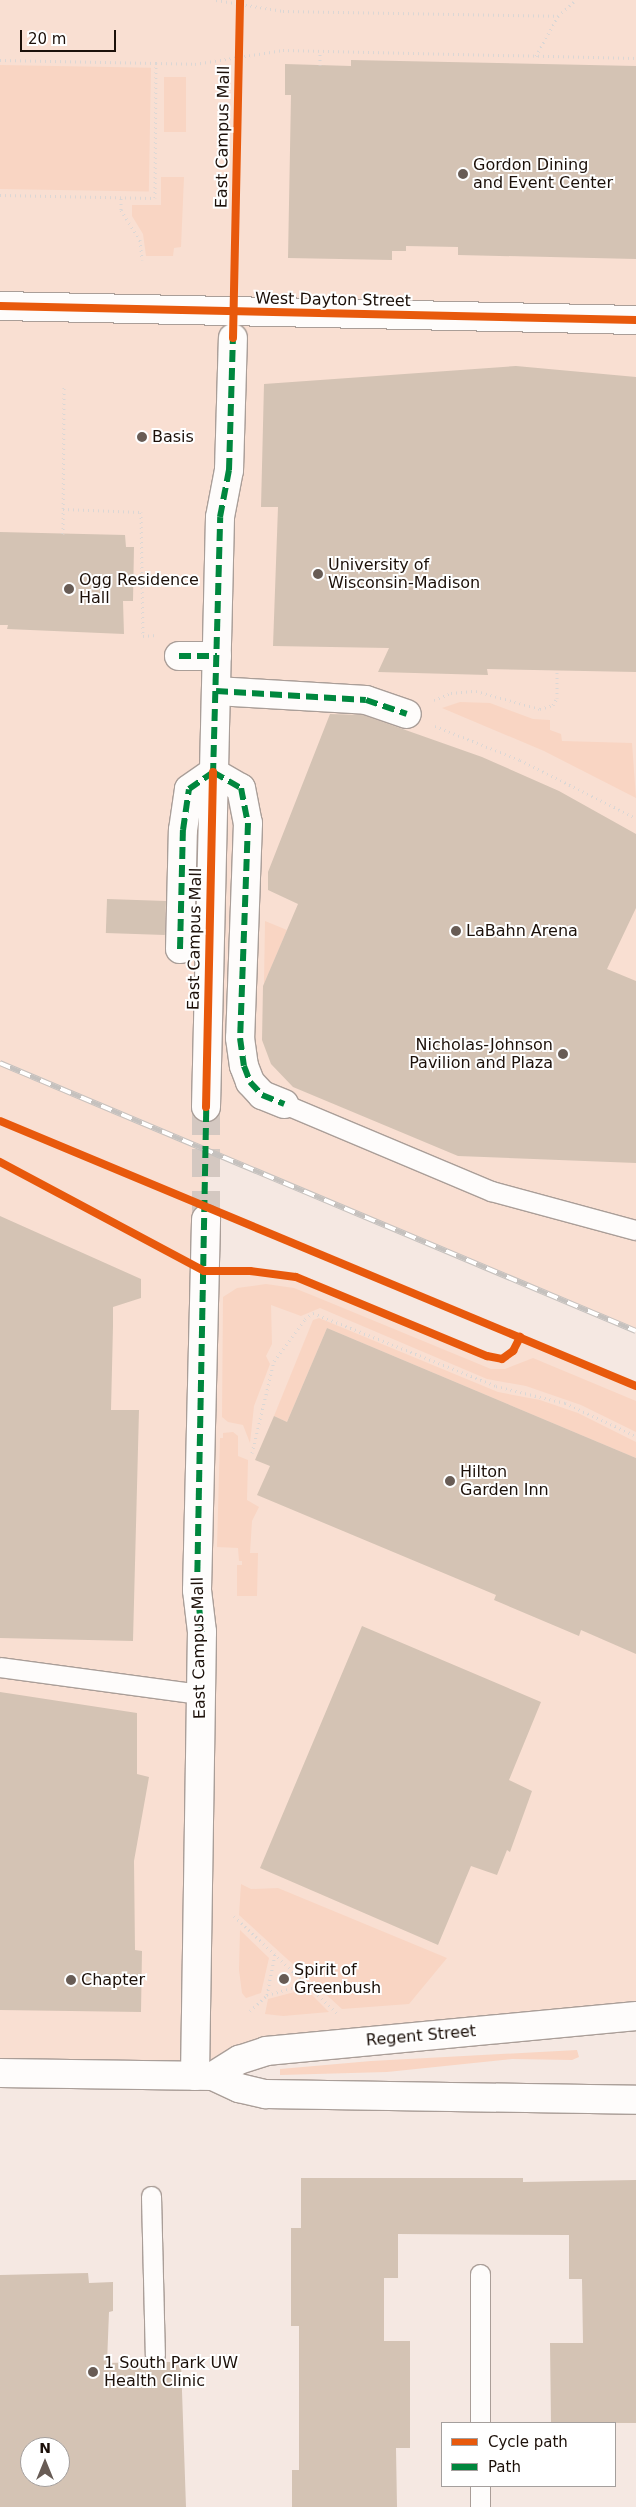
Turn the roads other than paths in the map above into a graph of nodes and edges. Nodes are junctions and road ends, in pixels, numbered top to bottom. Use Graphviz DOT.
graph roads {
  1 [pos="0,306"];
  2 [pos="636,320"];
  3 [pos="233,338"];
  4 [pos="179,656"];
  5 [pos="216,656"];
  6 [pos="216,691"];
  7 [pos="412,716"];
  8 [pos="213,772"];
  9 [pos="180,949"];
  10 [pos="284,1104"];
  11 [pos="206,1107"];
  12 [pos="206,1219"];
  13 [pos="636,1230"];
  14 [pos="0,1667"];
  15 [pos="201,1694"];
  16 [pos="636,2016"];
  17 [pos="0,2072"];
  18 [pos="204,2076"];
  19 [pos="636,2100"];
  20 [pos="151,2196"];
  21 [pos="480,2274"];
  22 [pos="155,2355"];
  23 [pos="480,2422"];
  24 [pos="480,2487"];
  25 [pos="480,2507"];
  1 -- 2 [label="street, West Dayton Street"];
  3 -- 5 [label="street, East Campus Mall"];
  4 -- 5 [label="street"];
  5 -- 6 [label="street, East Campus Mall"];
  6 -- 7 [label="street"];
  6 -- 8 [label="street, East Campus Mall"];
  8 -- 9 [label="street"];
  8 -- 10 [label="street"];
  8 -- 11 [label="street, East Campus Mall"];
  10 -- 13 [label="lane"];
  12 -- 15 [label="street, East Campus Mall"];
  14 -- 15 [label="lane"];
  15 -- 18 [label="street, East Campus Mall"];
  16 -- 18 [label="street, Regent Street"];
  17 -- 18 [label="street"];
  18 -- 19 [label="street"];
  20 -- 22 [label="lane"];
  21 -- 23 [label="lane"];
  24 -- 25 [label="lane"];
}
